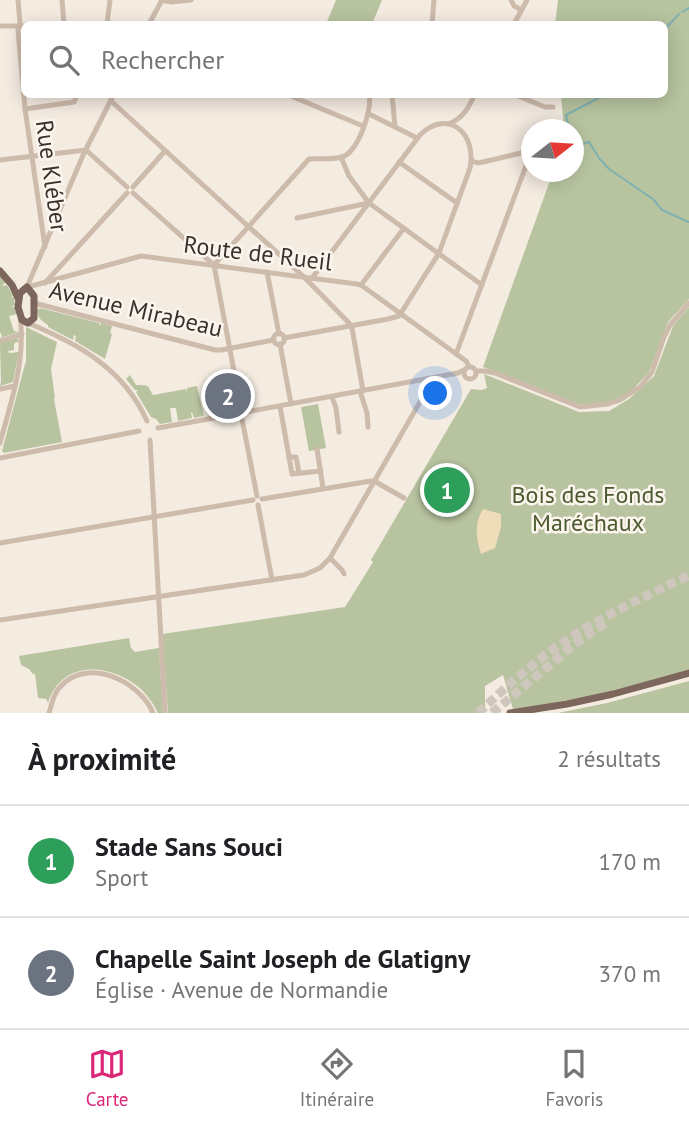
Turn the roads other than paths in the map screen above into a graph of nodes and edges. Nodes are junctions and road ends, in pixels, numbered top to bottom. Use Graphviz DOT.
graph roads {
  1 [pos="18,0"];
  2 [pos="62,0"];
  3 [pos="110,0"];
  4 [pos="162,0"];
  5 [pos="191,0"];
  6 [pos="434,0"];
  7 [pos="511,0"];
  8 [pos="527,0"];
  9 [pos="522,9"];
  10 [pos="21,21"];
  11 [pos="64,21"];
  12 [pos="107,21"];
  13 [pos="151,21"];
  14 [pos="432,21"];
  15 [pos="516,21"];
  16 [pos="0,26"];
  17 [pos="21,26"];
  18 [pos="25,98"];
  19 [pos="76,98"];
  20 [pos="112,98"];
  21 [pos="296,98"];
  22 [pos="371,98"];
  23 [pos="392,98"];
  24 [pos="473,98"];
  25 [pos="523,98"];
  26 [pos="553,107"];
  27 [pos="25,109"];
  28 [pos="369,114"];
  29 [pos="464,114"];
  30 [pos="445,124"];
  31 [pos="363,126"];
  32 [pos="395,127"];
  33 [pos="464,132"];
  34 [pos="417,138"];
  35 [pos="86,150"];
  36 [pos="165,151"];
  37 [pos="521,154"];
  38 [pos="32,156"];
  39 [pos="341,157"];
  40 [pos="0,160"];
  41 [pos="472,161"];
  42 [pos="400,162"];
  43 [pos="521,177"];
  44 [pos="130,190"];
  45 [pos="369,203"];
  46 [pos="457,203"];
  47 [pos="297,218"];
  48 [pos="249,226"];
  49 [pos="404,228"];
  50 [pos="45,247"];
  51 [pos="439,253"];
  52 [pos="214,265"];
  53 [pos="0,271"];
  54 [pos="267,272"];
  55 [pos="308,278"];
  56 [pos="43,284"];
  57 [pos="12,285"];
  58 [pos="361,285"];
  59 [pos="482,285"];
  60 [pos="26,288"];
  61 [pos="18,299"];
  62 [pos="34,300"];
  63 [pos="689,303"];
  64 [pos="401,313"];
  65 [pos="26,325"];
  66 [pos="351,326"];
  67 [pos="281,336"];
  68 [pos="0,341"];
  69 [pos="277,342"];
  70 [pos="230,349"];
  71 [pos="456,354"];
  72 [pos="464,371"];
  73 [pos="476,372"];
  74 [pos="430,378"];
  75 [pos="15,386"];
  76 [pos="0,388"];
  77 [pos="362,391"];
  78 [pos="332,397"];
  79 [pos="291,404"];
  80 [pos="280,406"];
  81 [pos="243,410"];
  82 [pos="236,414"];
  83 [pos="242,419"];
  84 [pos="147,421"];
  85 [pos="368,427"];
  86 [pos="339,432"];
  87 [pos="149,435"];
  88 [pos="0,443"];
  89 [pos="317,450"];
  90 [pos="0,458"];
  91 [pos="321,471"];
  92 [pos="374,482"];
  93 [pos="323,488"];
  94 [pos="404,498"];
  95 [pos="257,500"];
  96 [pos="154,517"];
  97 [pos="0,542"];
  98 [pos="330,558"];
  99 [pos="344,574"];
  100 [pos="272,580"];
  101 [pos="158,597"];
  102 [pos="0,620"];
  103 [pos="689,675"];
  104 [pos="50,713"];
  105 [pos="153,713"];
  106 [pos="165,713"];
  107 [pos="510,713"];
  108 [pos="534,713"];
  1 -- 10 [label="street, Rue Kléber"];
  2 -- 11 [label="street"];
  3 -- 12 [label="street"];
  4 -- 5 [label="street"];
  4 -- 13 [label="street"];
  6 -- 14 [label="street"];
  7 -- 9 [label="street"];
  8 -- 9 [label="street"];
  9 -- 15 [label="street"];
  16 -- 17 [label="street"];
  18 -- 27 [label="street, Rue Kléber"];
  19 -- 27 [label="street"];
  20 -- 35 [label="street"];
  20 -- 36 [label="street"];
  21 -- 31 [label="street"];
  22 -- 28 [label="street"];
  23 -- 32 [label="street"];
  24 -- 29 [label="street"];
  25 -- 26 [label="street"];
  27 -- 38 [label="street, Rue Kléber"];
  28 -- 31 [label="street"];
  28 -- 32 [label="street"];
  29 -- 30 [label="street"];
  29 -- 33 [label="street"];
  30 -- 33 [label="street"];
  30 -- 34 [label="street"];
  31 -- 39 [label="street"];
  32 -- 34 [label="street"];
  33 -- 41 [label="street"];
  34 -- 42 [label="street"];
  35 -- 38 [label="street"];
  35 -- 44 [label="street"];
  35 -- 50 [label="street"];
  36 -- 44 [label="street"];
  36 -- 48 [label="street"];
  37 -- 41 [label="street"];
  38 -- 40 [label="street"];
  38 -- 50 [label="street, Rue Kléber"];
  39 -- 45 [label="street"];
  39 -- 48 [label="street"];
  41 -- 46 [label="street"];
  42 -- 45 [label="street"];
  42 -- 46 [label="street"];
  43 -- 59 [label="street"];
  44 -- 52 [label="street"];
  44 -- 56 [label="street"];
  45 -- 47 [label="street"];
  45 -- 49 [label="street"];
  45 -- 55 [label="street"];
  46 -- 51 [label="street"];
  48 -- 52 [label="street"];
  48 -- 55 [label="street"];
  49 -- 51 [label="street"];
  49 -- 58 [label="street"];
  50 -- 60 [label="street"];
  51 -- 59 [label="street"];
  51 -- 64 [label="street"];
  52 -- 54 [label="street, Route de Rueil"];
  52 -- 56 [label="street, Route de Rueil"];
  52 -- 70 [label="street"];
  53 -- 57 [label="main road"];
  54 -- 55 [label="street, Route de Rueil"];
  54 -- 67 [label="street"];
  55 -- 58 [label="street, Route de Rueil"];
  55 -- 66 [label="street"];
  56 -- 60 [label="street, Route de Rueil"];
  56 -- 62 [label="street"];
  57 -- 60 [label="main road"];
  57 -- 61 [label="main road"];
  58 -- 64 [label="street, Route de Rueil"];
  59 -- 71 [label="street"];
  60 -- 61 [label="main road"];
  60 -- 62 [label="main road"];
  61 -- 65 [label="main road"];
  62 -- 65 [label="main road"];
  62 -- 70 [label="street, Avenue Mirabeau"];
  63 -- 73 [label="street"];
  64 -- 66 [label="street"];
  64 -- 71 [label="street, Route de Rueil"];
  65 -- 68 [label="street"];
  65 -- 75 [label="street"];
  65 -- 84 [label="street"];
  66 -- 67 [label="street"];
  66 -- 77 [label="street"];
  67 -- 69 [label="street"];
  69 -- 70 [label="street, Avenue Mirabeau"];
  69 -- 79 [label="street"];
  70 -- 81 [label="street"];
  71 -- 72 [label="street, Route de Rueil"];
  72 -- 73 [label="street"];
  72 -- 73 [label="street"];
  72 -- 74 [label="street"];
  74 -- 77 [label="street"];
  74 -- 92 [label="street"];
  75 -- 76 [label="street"];
  75 -- 88 [label="street"];
  77 -- 78 [label="street"];
  77 -- 85 [label="street"];
  78 -- 79 [label="street"];
  78 -- 86 [label="street"];
  79 -- 80 [label="street"];
  80 -- 81 [label="street"];
  80 -- 91 [label="street"];
  81 -- 82 [label="street"];
  81 -- 83 [label="street"];
  82 -- 83 [label="street"];
  82 -- 87 [label="street"];
  83 -- 95 [label="street"];
  84 -- 87 [label="street"];
  84 -- 87 [label="street"];
  87 -- 90 [label="street"];
  87 -- 96 [label="street"];
  89 -- 91 [label="street"];
  91 -- 93 [label="street"];
  92 -- 93 [label="street"];
  92 -- 94 [label="street"];
  92 -- 98 [label="street"];
  93 -- 95 [label="street"];
  95 -- 96 [label="street"];
  95 -- 100 [label="street"];
  96 -- 97 [label="street"];
  96 -- 101 [label="street"];
  98 -- 99 [label="street"];
  98 -- 100 [label="street"];
  100 -- 101 [label="street"];
  101 -- 102 [label="street"];
  101 -- 106 [label="street"];
  103 -- 107 [label="main road"];
  103 -- 108 [label="main road"];
  104 -- 105 [label="street"];
}
